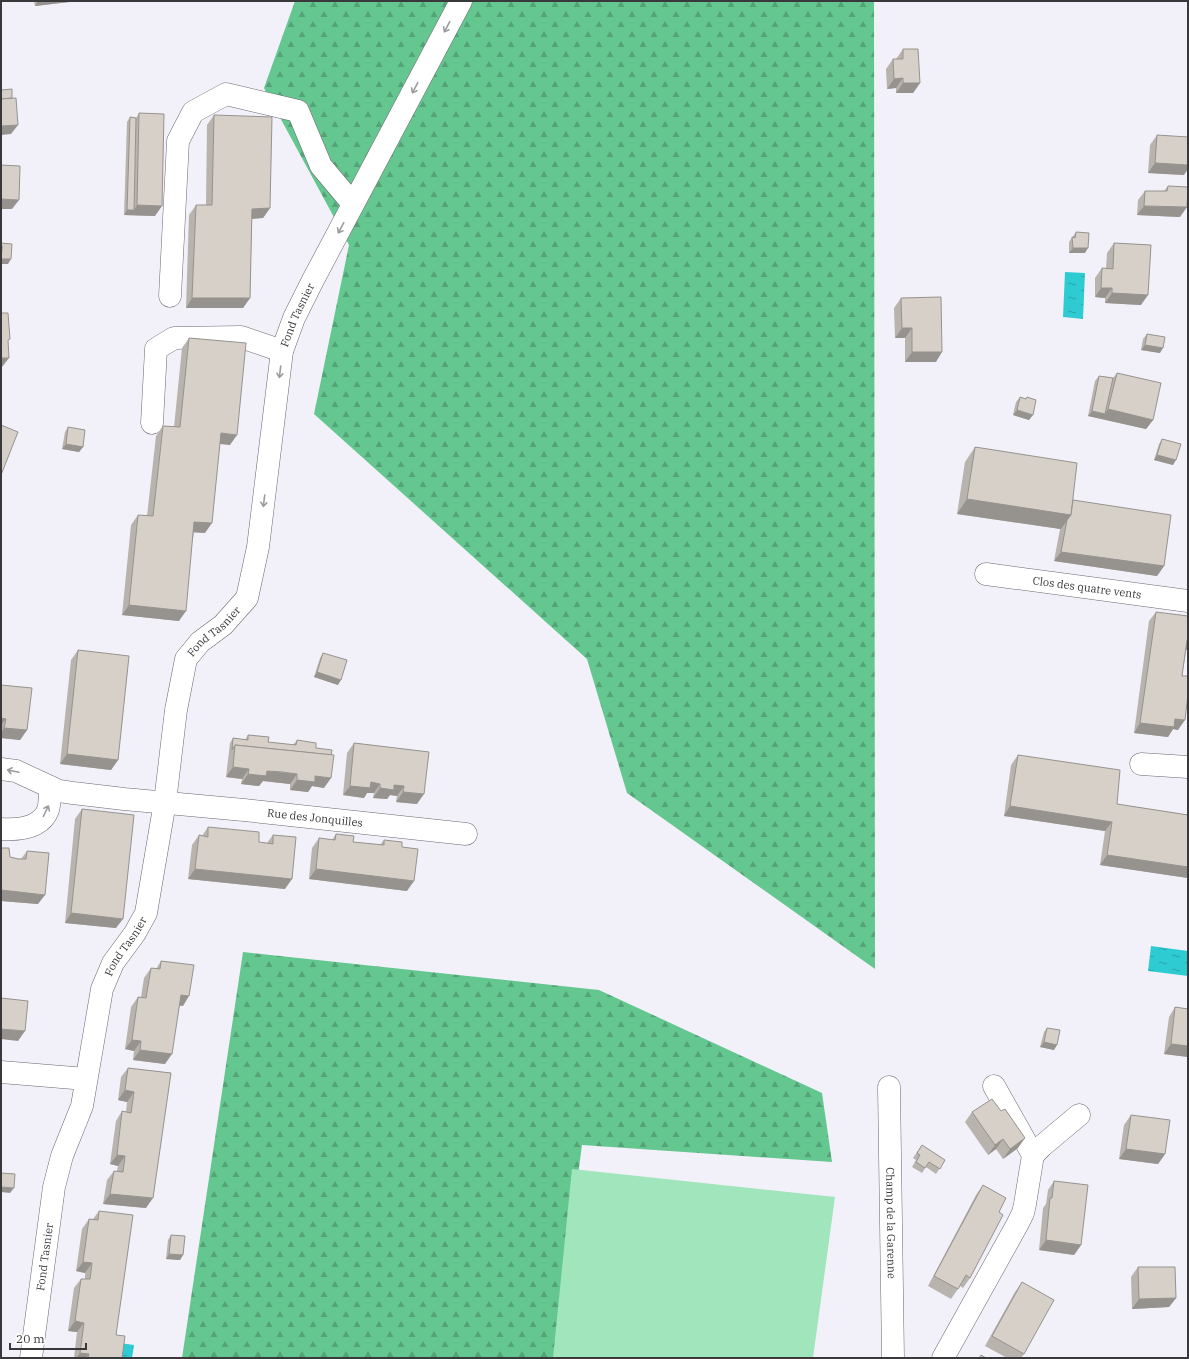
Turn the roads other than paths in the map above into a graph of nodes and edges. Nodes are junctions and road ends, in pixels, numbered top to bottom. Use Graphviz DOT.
graph roads {
  1 [pos="461,1"];
  2 [pos="353,204"];
  3 [pos="170,296"];
  4 [pos="282,351"];
  5 [pos="152,423"];
  6 [pos="986,574"];
  7 [pos="1188,601"];
  8 [pos="1141,764"];
  9 [pos="1188,767"];
  10 [pos="1,769"];
  11 [pos="50,787"];
  12 [pos="165,802"];
  13 [pos="1,829"];
  14 [pos="466,834"];
  15 [pos="1,1072"];
  16 [pos="86,1079"];
  17 [pos="994,1086"];
  18 [pos="889,1087"];
  19 [pos="1079,1115"];
  20 [pos="1033,1155"];
  21 [pos="31,1358"];
  22 [pos="893,1358"];
  23 [pos="943,1358"];
  1 -- 2 [label="street, Fond Tasnier, one-way"];
  2 -- 3 [label="street"];
  2 -- 4 [label="street, Fond Tasnier, one-way"];
  4 -- 5 [label="street"];
  4 -- 12 [label="street, Fond Tasnier, one-way"];
  6 -- 7 [label="street, Clos des quatre vents"];
  8 -- 9 [label="street"];
  11 -- 10 [label="street, Rue des Jonquilles, one-way"];
  11 -- 12 [label="street, Rue des Jonquilles"];
  13 -- 11 [label="street, one-way"];
  12 -- 14 [label="street, Rue des Jonquilles"];
  12 -- 16 [label="street, Fond Tasnier"];
  15 -- 16 [label="street"];
  16 -- 21 [label="street, Fond Tasnier"];
  17 -- 20 [label="street"];
  18 -- 22 [label="street, Champ de la Garenne"];
  19 -- 20 [label="street"];
  20 -- 23 [label="street"];
}
